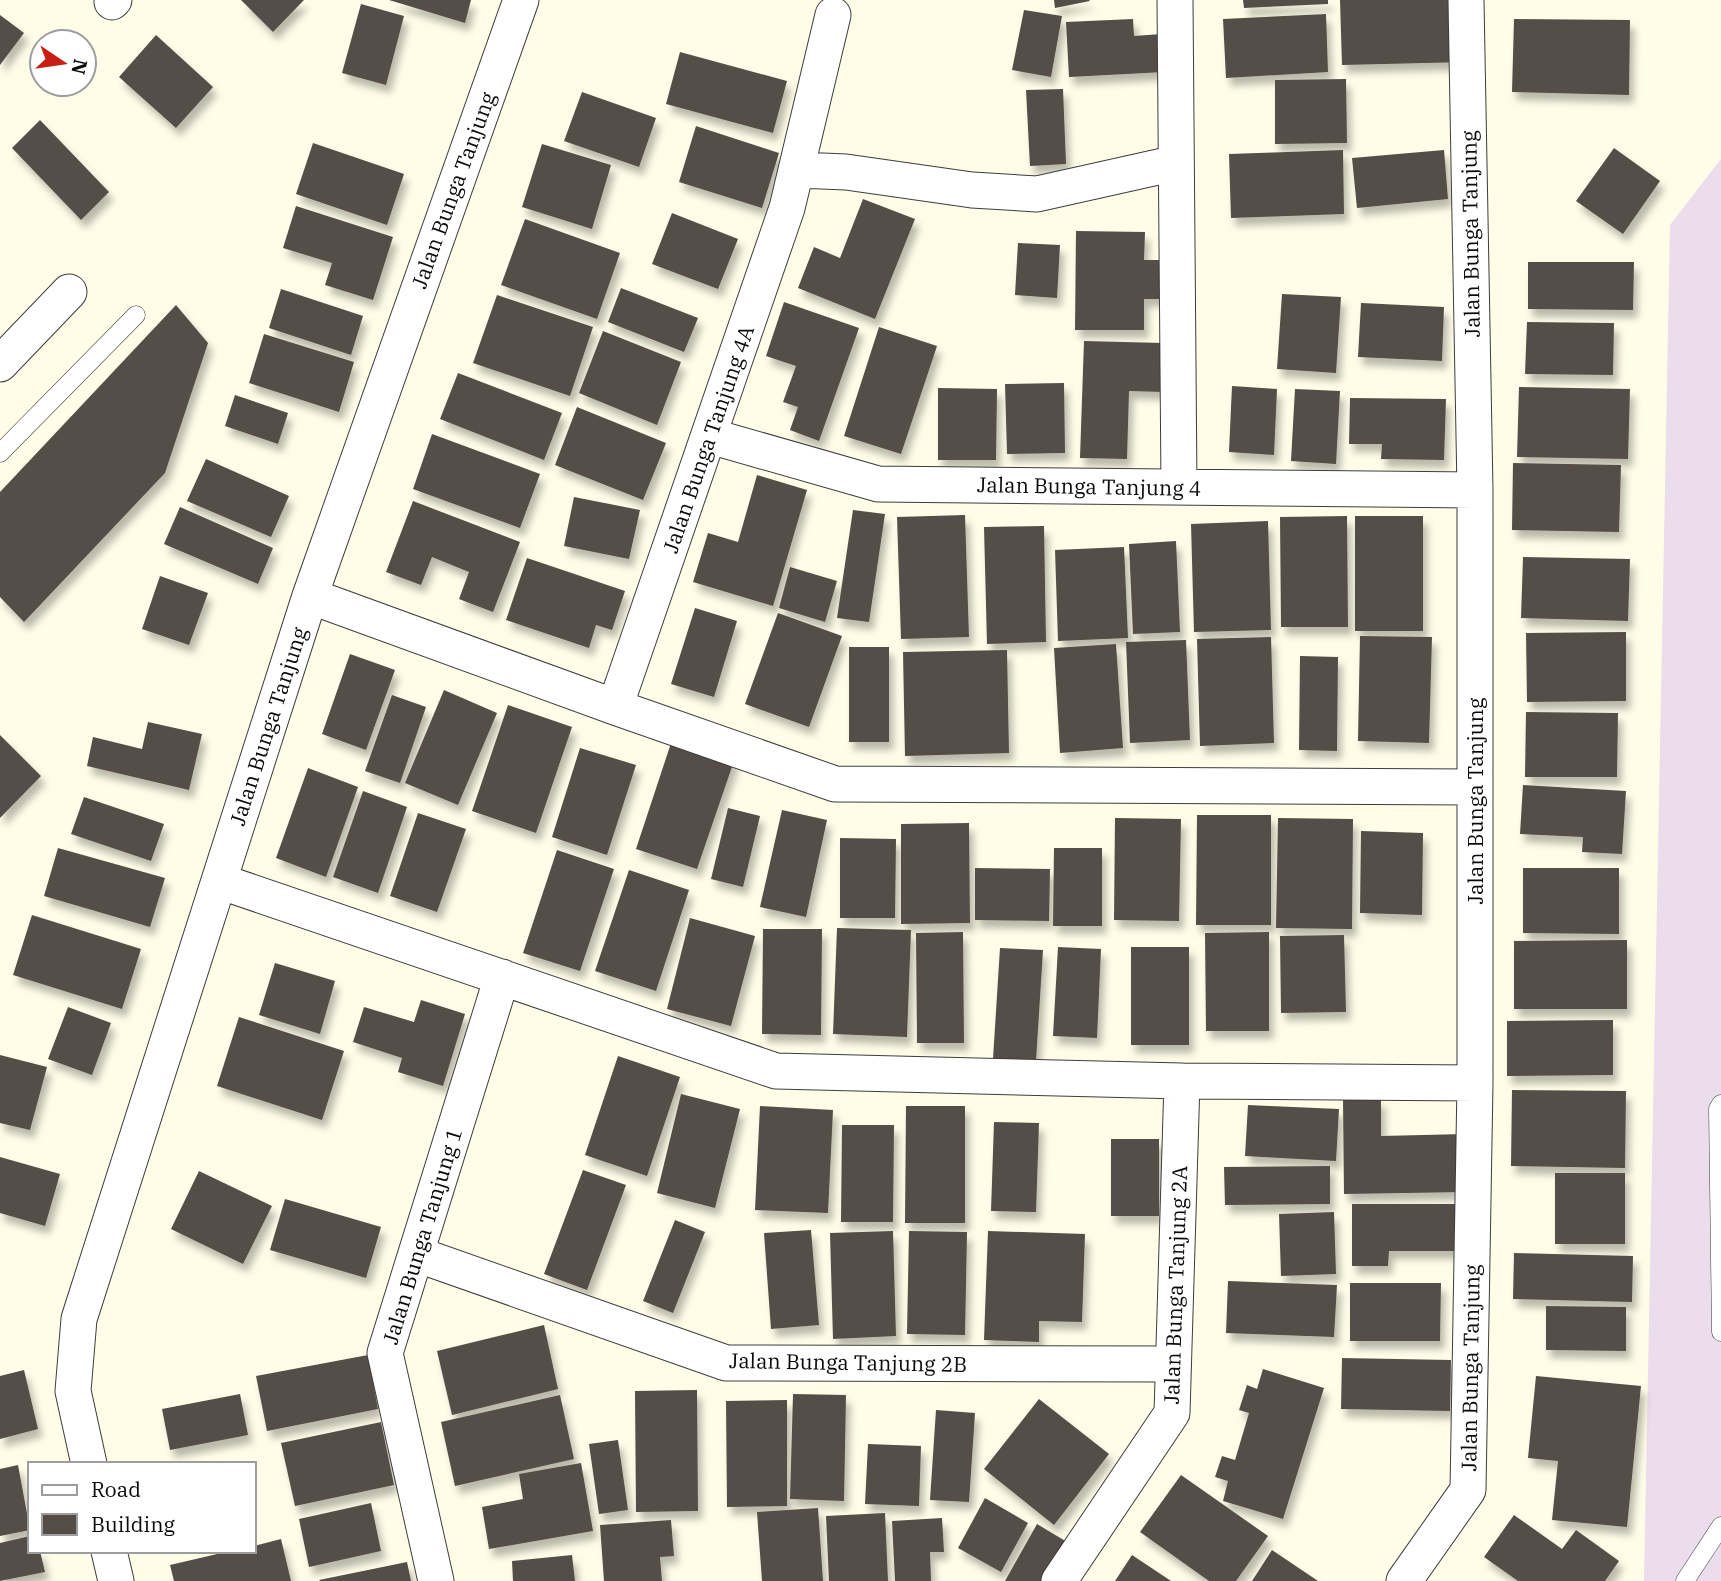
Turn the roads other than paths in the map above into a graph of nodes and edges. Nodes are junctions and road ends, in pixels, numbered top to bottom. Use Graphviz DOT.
graph roads {
  1 [pos="521,0"];
  2 [pos="1175,0"];
  3 [pos="1466,0"];
  4 [pos="833,15"];
  5 [pos="1177,163"];
  6 [pos="798,170"];
  7 [pos="69,292"];
  8 [pos="136,316"];
  9 [pos="0,364"];
  10 [pos="710,436"];
  11 [pos="0,453"];
  12 [pos="1179,487"];
  13 [pos="1475,490"];
  14 [pos="310,596"];
  15 [pos="615,708"];
  16 [pos="1475,787"];
  17 [pos="219,881"];
  18 [pos="502,977"];
  19 [pos="1182,1081"];
  20 [pos="1475,1083"];
  21 [pos="1721,1104"];
  22 [pos="416,1254"];
  23 [pos="1721,1332"];
  24 [pos="1173,1364"];
  25 [pos="89,1462"];
  26 [pos="1721,1525"];
  27 [pos="109,1553"];
  28 [pos="116,1581"];
  29 [pos="436,1581"];
  30 [pos="1059,1581"];
  31 [pos="1404,1581"];
  32 [pos="1685,1581"];
  1 -- 14 [label="street, Jalan Bunga Tanjung"];
  2 -- 5 [label="street"];
  3 -- 13 [label="street, Jalan Bunga Tanjung"];
  4 -- 6 [label="street, Jalan Bunga Tanjung 4A"];
  5 -- 6 [label="street"];
  5 -- 12 [label="street"];
  6 -- 10 [label="street, Jalan Bunga Tanjung 4A"];
  7 -- 9 [label="street"];
  8 -- 11 [label="lane"];
  10 -- 12 [label="street, Jalan Bunga Tanjung 4"];
  10 -- 15 [label="street, Jalan Bunga Tanjung 4A"];
  12 -- 13 [label="street, Jalan Bunga Tanjung 4"];
  13 -- 16 [label="street, Jalan Bunga Tanjung"];
  14 -- 15 [label="street"];
  14 -- 17 [label="street, Jalan Bunga Tanjung"];
  15 -- 16 [label="street"];
  16 -- 20 [label="street, Jalan Bunga Tanjung"];
  17 -- 18 [label="street"];
  17 -- 25 [label="street, Jalan Bunga Tanjung"];
  18 -- 19 [label="street"];
  18 -- 22 [label="street, Jalan Bunga Tanjung 1"];
  19 -- 20 [label="street"];
  19 -- 24 [label="street, Jalan Bunga Tanjung 2A"];
  20 -- 31 [label="street, Jalan Bunga Tanjung"];
  21 -- 23 [label="lane"];
  22 -- 24 [label="street, Jalan Bunga Tanjung 2B"];
  22 -- 29 [label="street, Jalan Bunga Tanjung 1"];
  24 -- 30 [label="street, Jalan Bunga Tanjung 2A"];
  26 -- 32 [label="lane"];
  27 -- 28 [label="street"];
}
